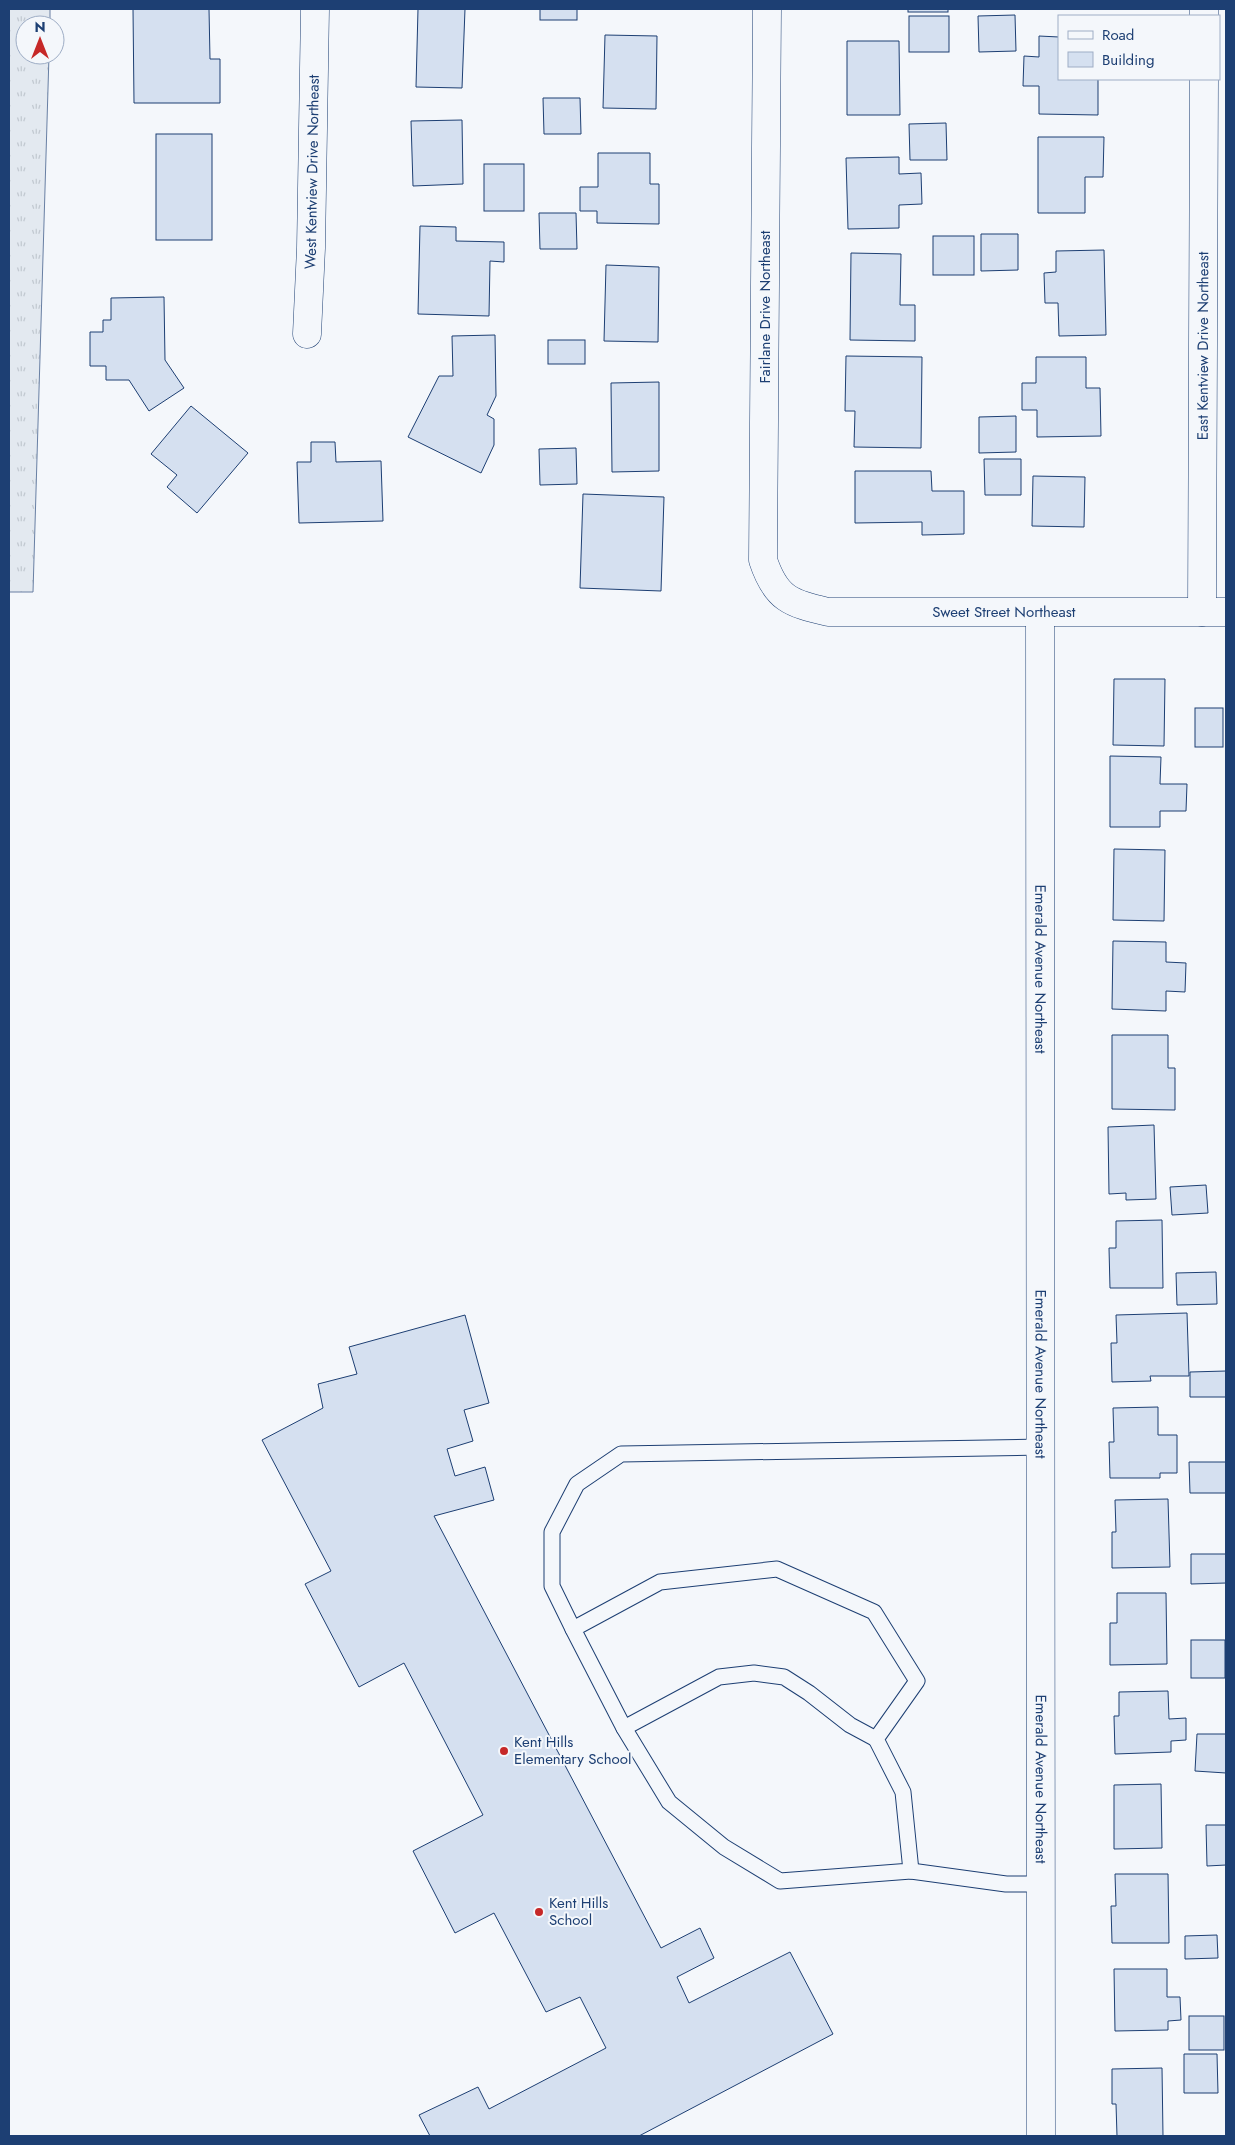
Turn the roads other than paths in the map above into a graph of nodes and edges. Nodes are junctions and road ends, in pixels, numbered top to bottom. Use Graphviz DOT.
graph roads {
  1 [pos="315,9"];
  2 [pos="767,9"];
  3 [pos="1204,80"];
  4 [pos="307,334"];
  5 [pos="785,598"];
  6 [pos="1214,612"];
  7 [pos="1040,613"];
  8 [pos="1041,1447"];
  9 [pos="573,1629"];
  10 [pos="624,1728"];
  11 [pos="876,1739"];
  12 [pos="911,1871"];
  13 [pos="1041,1884"];
  14 [pos="1042,2136"];
  1 -- 4 [label="street, West Kentview Drive Northeast"];
  2 -- 5 [label="street, Fairlane Drive Northeast"];
  3 -- 6 [label="street, East Kentview Drive Northeast"];
  5 -- 7 [label="street, Sweet Street Northeast"];
  6 -- 7 [label="street, Sweet Street Northeast"];
  7 -- 8 [label="street, Emerald Avenue Northeast"];
  8 -- 9 [label="lane"];
  8 -- 13 [label="street, Emerald Avenue Northeast"];
  9 -- 10 [label="lane"];
  9 -- 11 [label="lane"];
  10 -- 11 [label="lane"];
  10 -- 12 [label="lane"];
  11 -- 12 [label="lane"];
  12 -- 13 [label="lane"];
  13 -- 14 [label="street, Emerald Avenue Northeast"];
}
